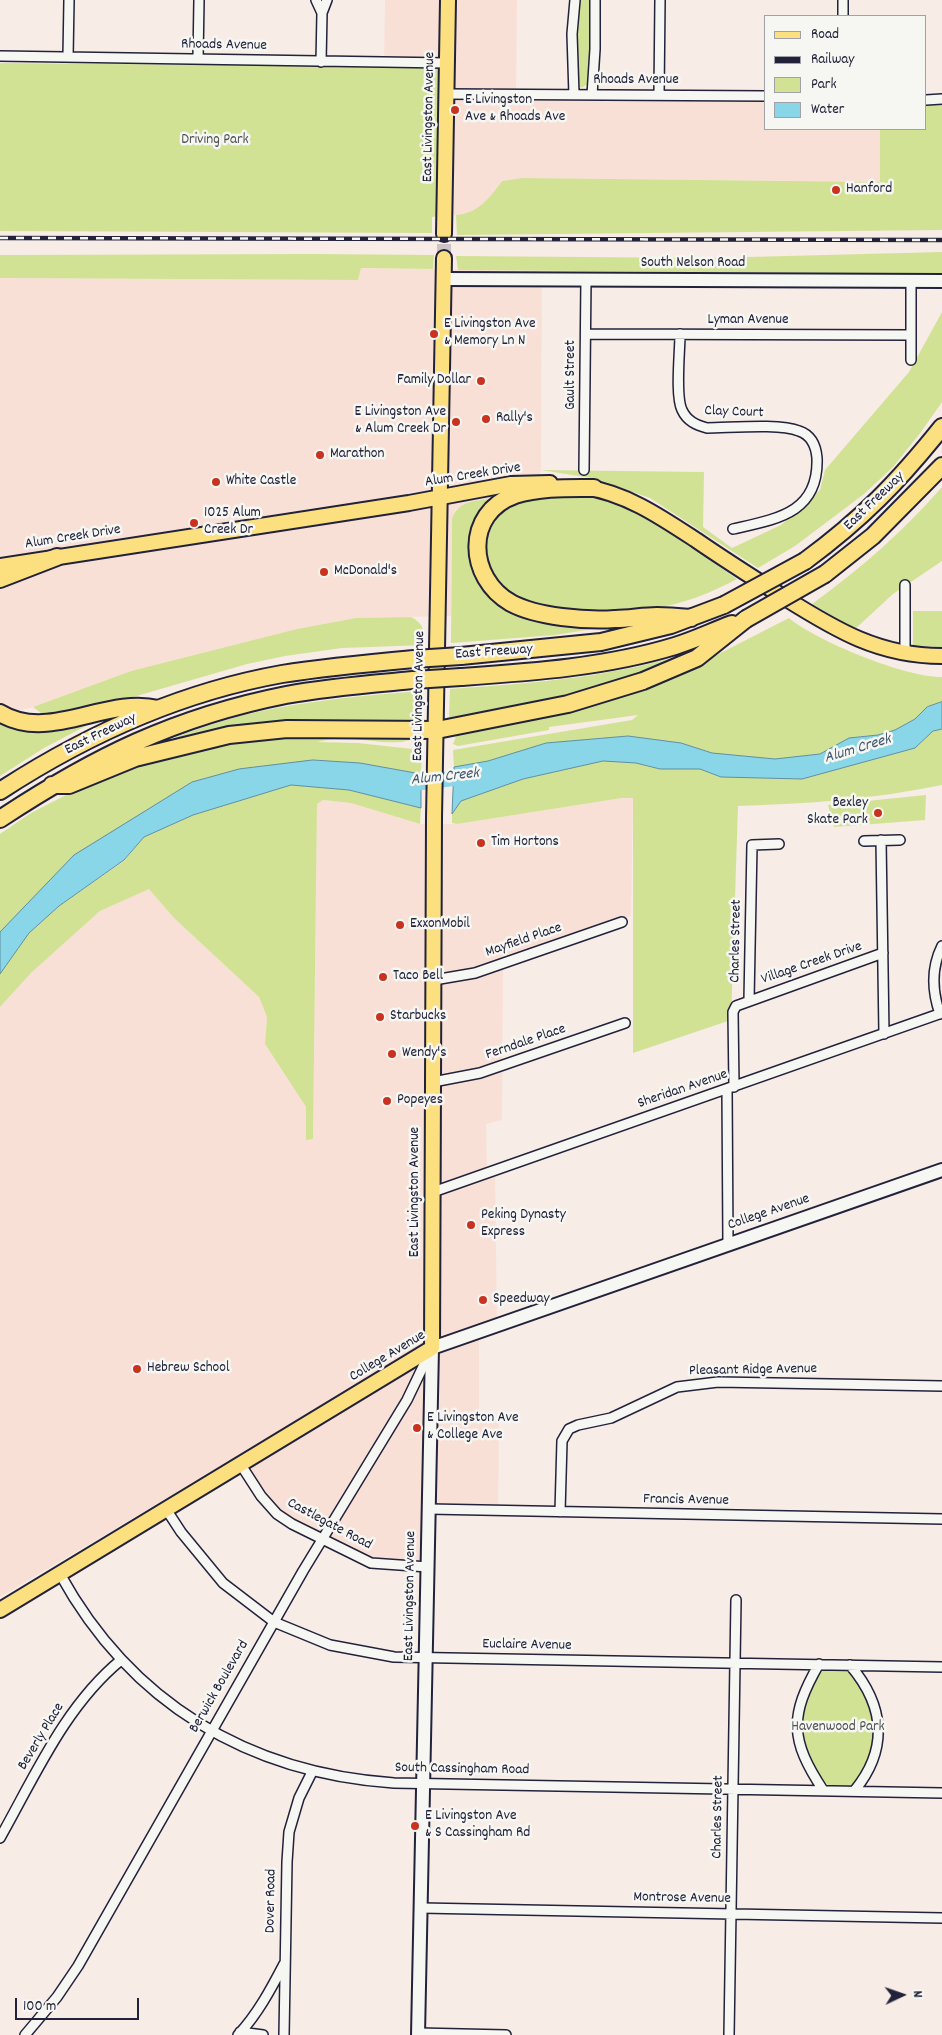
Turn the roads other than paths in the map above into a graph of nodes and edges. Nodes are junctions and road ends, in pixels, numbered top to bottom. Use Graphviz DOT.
graph roads {
  1 [pos="69,0"];
  2 [pos="199,0"];
  3 [pos="316,0"];
  4 [pos="327,0"];
  5 [pos="448,0"];
  6 [pos="575,0"];
  7 [pos="595,0"];
  8 [pos="660,0"];
  9 [pos="843,0"];
  10 [pos="322,13"];
  11 [pos="843,15"];
  12 [pos="0,56"];
  13 [pos="68,57"];
  14 [pos="198,59"];
  15 [pos="321,62"];
  16 [pos="447,63"];
  17 [pos="446,94"];
  18 [pos="574,95"];
  19 [pos="592,95"];
  20 [pos="659,95"];
  21 [pos="764,96"];
  22 [pos="942,99"];
  23 [pos="927,100"];
  24 [pos="444,234"];
  25 [pos="444,258"];
  26 [pos="444,279"];
  27 [pos="586,279"];
  28 [pos="911,281"];
  29 [pos="942,281"];
  30 [pos="586,334"];
  31 [pos="680,334"];
  32 [pos="911,335"];
  33 [pos="911,360"];
  34 [pos="942,427"];
  35 [pos="942,466"];
  36 [pos="584,470"];
  37 [pos="594,488"];
  38 [pos="440,497"];
  39 [pos="734,529"];
  40 [pos="57,557"];
  41 [pos="0,566"];
  42 [pos="0,580"];
  43 [pos="905,585"];
  44 [pos="691,618"];
  45 [pos="746,619"];
  46 [pos="905,654"];
  47 [pos="942,656"];
  48 [pos="158,709"];
  49 [pos="0,713"];
  50 [pos="437,730"];
  51 [pos="52,785"];
  52 [pos="0,791"];
  53 [pos="0,818"];
  54 [pos="881,840"];
  55 [pos="900,840"];
  56 [pos="864,841"];
  57 [pos="779,844"];
  58 [pos="622,922"];
  59 [pos="942,946"];
  60 [pos="883,953"];
  61 [pos="434,980"];
  62 [pos="749,1000"];
  63 [pos="941,1014"];
  64 [pos="625,1023"];
  65 [pos="884,1034"];
  66 [pos="433,1082"];
  67 [pos="731,1088"];
  68 [pos="942,1170"];
  69 [pos="433,1192"];
  70 [pos="728,1245"];
  71 [pos="432,1348"];
  72 [pos="942,1386"];
  73 [pos="241,1465"];
  74 [pos="166,1509"];
  75 [pos="429,1509"];
  76 [pos="560,1512"];
  77 [pos="942,1519"];
  78 [pos="322,1540"];
  79 [pos="428,1567"];
  80 [pos="60,1574"];
  81 [pos="736,1600"];
  82 [pos="0,1610"];
  83 [pos="274,1622"];
  84 [pos="426,1658"];
  85 [pos="121,1660"];
  86 [pos="735,1663"];
  87 [pos="819,1664"];
  88 [pos="850,1665"];
  89 [pos="942,1667"];
  90 [pos="211,1731"];
  91 [pos="312,1772"];
  92 [pos="423,1783"];
  93 [pos="733,1789"];
  94 [pos="823,1790"];
  95 [pos="854,1790"];
  96 [pos="942,1793"];
  97 [pos="0,1838"];
  98 [pos="420,1908"];
  99 [pos="731,1914"];
  100 [pos="942,1918"];
  101 [pos="285,1961"];
  102 [pos="239,2034"];
  103 [pos="418,2034"];
  104 [pos="25,2035"];
  105 [pos="263,2035"];
  106 [pos="284,2035"];
  107 [pos="506,2035"];
  108 [pos="729,2035"];
  1 -- 13 [label="street"];
  2 -- 14 [label="street"];
  3 -- 10 [label="street"];
  4 -- 10 [label="street"];
  5 -- 16 [label="main road, East Livingston Avenue"];
  6 -- 18 [label="street"];
  7 -- 19 [label="street"];
  8 -- 20 [label="street"];
  9 -- 11 [label="street"];
  10 -- 15 [label="street"];
  12 -- 13 [label="street, Rhoads Avenue"];
  13 -- 14 [label="street, Rhoads Avenue"];
  14 -- 15 [label="street, Rhoads Avenue"];
  15 -- 16 [label="street, Rhoads Avenue"];
  16 -- 17 [label="main road, East Livingston Avenue"];
  17 -- 18 [label="street, Rhoads Avenue"];
  17 -- 24 [label="main road, East Livingston Avenue"];
  18 -- 19 [label="street, Rhoads Avenue"];
  19 -- 20 [label="street, Rhoads Avenue"];
  20 -- 21 [label="street, Rhoads Avenue"];
  22 -- 23 [label="street"];
  25 -- 26 [label="main road, East Livingston Avenue"];
  26 -- 27 [label="main road, South Nelson Road"];
  26 -- 38 [label="main road, East Livingston Avenue"];
  27 -- 28 [label="main road, South Nelson Road"];
  27 -- 30 [label="street, Gault Street"];
  28 -- 29 [label="main road, South Nelson Road"];
  28 -- 32 [label="street"];
  30 -- 31 [label="street, Lyman Avenue"];
  30 -- 36 [label="street, Gault Street"];
  31 -- 32 [label="street, Lyman Avenue"];
  31 -- 39 [label="street, Clay Court"];
  32 -- 33 [label="street"];
  34 -- 44 [label="highway, East Freeway, bridge"];
  35 -- 45 [label="highway, East Freeway, bridge"];
  37 -- 38 [label="main road, Alum Creek Drive"];
  37 -- 44 [label="highway"];
  37 -- 46 [label="main road, Alum Creek Drive"];
  38 -- 40 [label="main road, Alum Creek Drive"];
  38 -- 50 [label="main road, East Livingston Avenue"];
  40 -- 41 [label="main road, Alum Creek Drive"];
  40 -- 42 [label="highway"];
  43 -- 46 [label="street"];
  44 -- 48 [label="highway, East Freeway, bridge"];
  45 -- 50 [label="highway"];
  45 -- 51 [label="highway, East Freeway, bridge"];
  46 -- 47 [label="main road, Alum Creek Drive"];
  48 -- 49 [label="highway"];
  48 -- 52 [label="highway, East Freeway"];
  50 -- 51 [label="highway"];
  50 -- 61 [label="main road, East Livingston Avenue"];
  51 -- 53 [label="highway, East Freeway"];
  54 -- 55 [label="street"];
  54 -- 56 [label="street"];
  54 -- 60 [label="street, Village Creek Drive"];
  57 -- 62 [label="street, Charles Street"];
  58 -- 61 [label="street, Mayfield Place"];
  59 -- 63 [label="street"];
  60 -- 62 [label="street, Village Creek Drive"];
  60 -- 65 [label="street, Village Creek Drive"];
  61 -- 66 [label="main road, East Livingston Avenue"];
  62 -- 67 [label="street, Charles Street"];
  63 -- 65 [label="street, Sheridan Avenue"];
  64 -- 66 [label="street, Ferndale Place"];
  65 -- 67 [label="street, Sheridan Avenue"];
  66 -- 69 [label="main road, East Livingston Avenue"];
  67 -- 69 [label="street, Sheridan Avenue"];
  67 -- 70 [label="street, Charles Street"];
  68 -- 70 [label="main road, College Avenue"];
  69 -- 71 [label="main road, East Livingston Avenue"];
  70 -- 71 [label="main road, College Avenue"];
  71 -- 73 [label="main road, College Avenue"];
  71 -- 75 [label="main road, East Livingston Avenue"];
  71 -- 78 [label="street, Berwick Boulevard"];
  72 -- 76 [label="street, Pleasant Ridge Avenue"];
  73 -- 74 [label="main road, College Avenue"];
  73 -- 78 [label="street, Castlegate Road"];
  74 -- 80 [label="main road, College Avenue"];
  74 -- 83 [label="street, Euclaire Avenue"];
  75 -- 76 [label="street, Francis Avenue"];
  75 -- 79 [label="main road, East Livingston Avenue"];
  76 -- 77 [label="street, Francis Avenue"];
  78 -- 79 [label="street, Castlegate Road"];
  78 -- 83 [label="street, Berwick Boulevard"];
  79 -- 84 [label="main road, East Livingston Avenue"];
  80 -- 82 [label="main road, College Avenue"];
  80 -- 85 [label="street, South Cassingham Road"];
  81 -- 86 [label="street, Charles Street"];
  83 -- 84 [label="street, Euclaire Avenue"];
  83 -- 90 [label="street, Berwick Boulevard"];
  84 -- 86 [label="street, Euclaire Avenue"];
  84 -- 92 [label="main road, East Livingston Avenue"];
  85 -- 90 [label="street, South Cassingham Road"];
  85 -- 97 [label="street, Beverly Place"];
  86 -- 87 [label="street, Euclaire Avenue"];
  86 -- 93 [label="street, Charles Street"];
  87 -- 88 [label="street, Euclaire Avenue"];
  87 -- 94 [label="street"];
  88 -- 89 [label="street, Euclaire Avenue"];
  88 -- 95 [label="street"];
  90 -- 91 [label="street, South Cassingham Road"];
  90 -- 104 [label="street, Berwick Boulevard"];
  91 -- 92 [label="street, South Cassingham Road"];
  91 -- 101 [label="street, Dover Road"];
  92 -- 93 [label="street, South Cassingham Road"];
  92 -- 98 [label="main road, East Livingston Avenue"];
  93 -- 94 [label="street, South Cassingham Road"];
  93 -- 99 [label="street, Charles Street"];
  94 -- 95 [label="street, South Cassingham Road"];
  95 -- 96 [label="street, South Cassingham Road"];
  98 -- 99 [label="street, Montrose Avenue"];
  98 -- 103 [label="main road, East Livingston Avenue"];
  99 -- 100 [label="street, Montrose Avenue"];
  99 -- 108 [label="street, Charles Street"];
  101 -- 102 [label="street"];
  101 -- 106 [label="street, Dover Road"];
  102 -- 105 [label="street"];
  103 -- 107 [label="street"];
}
